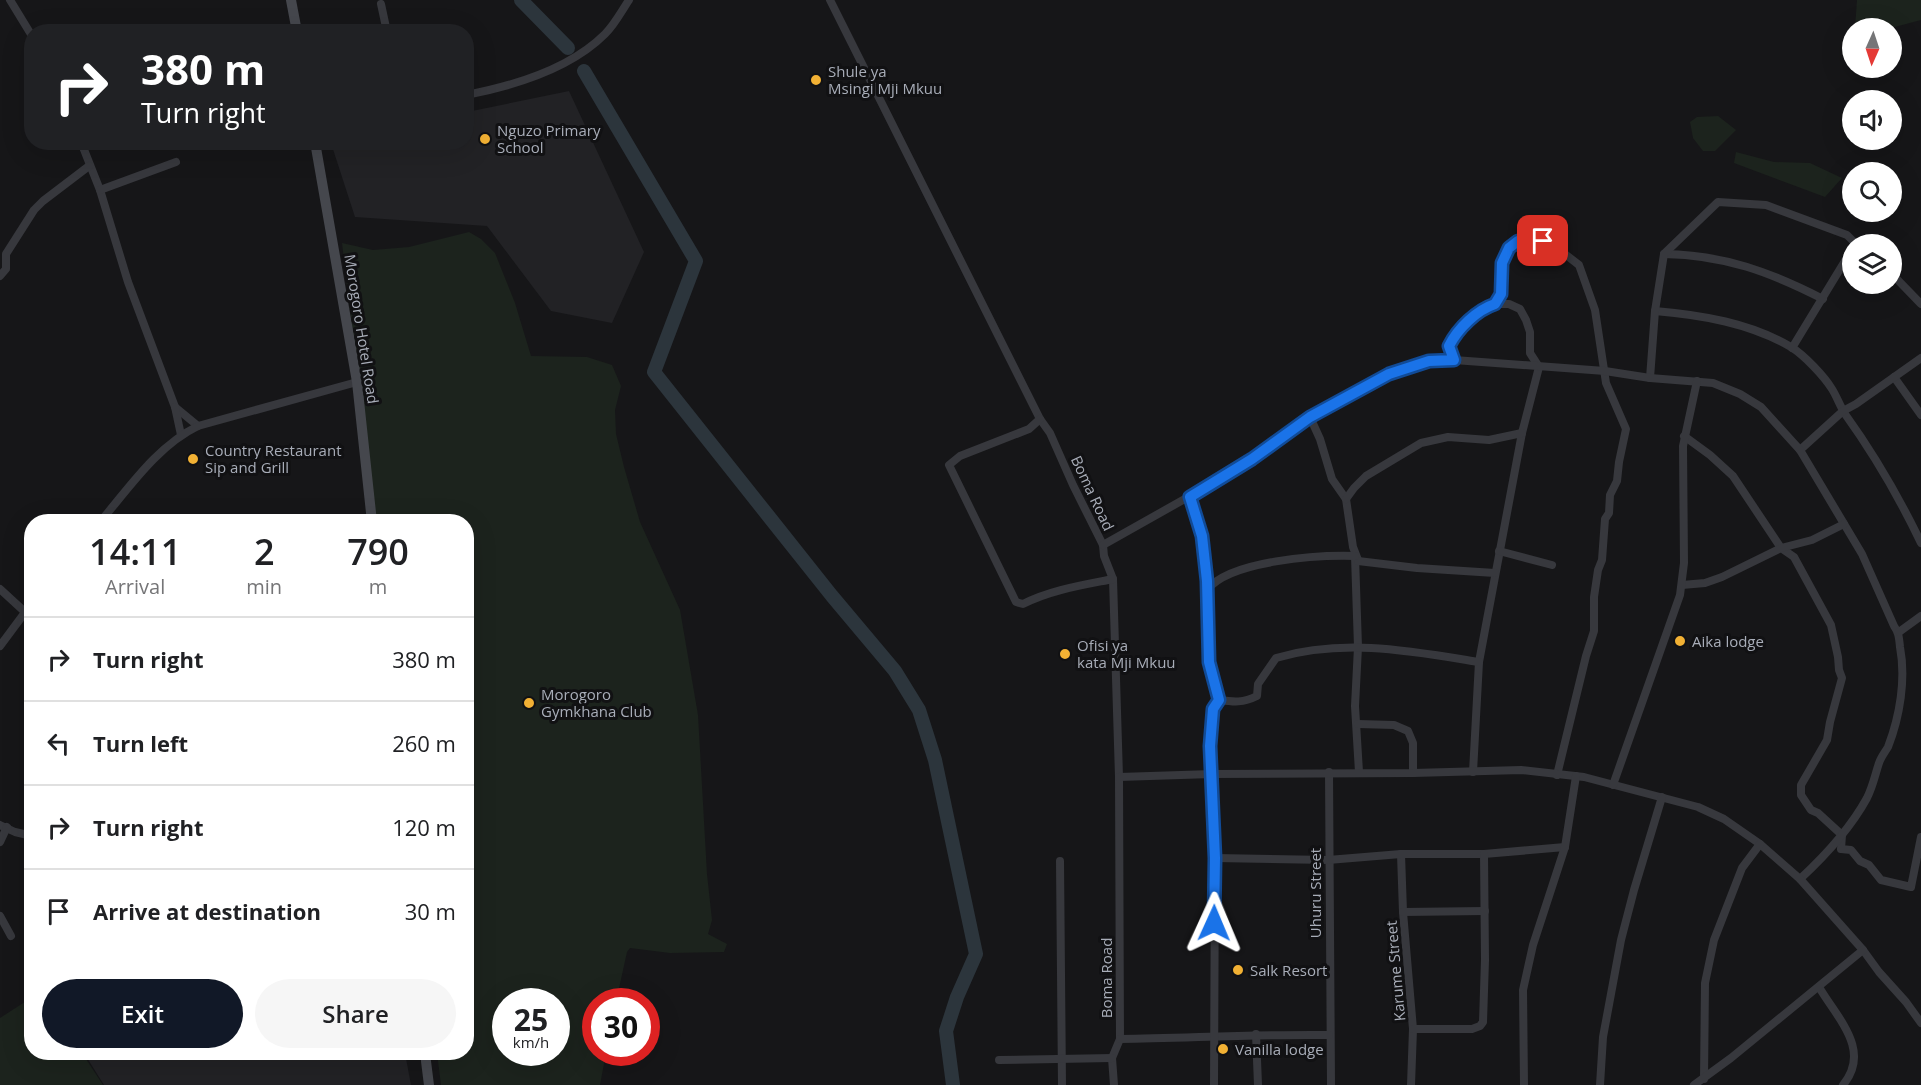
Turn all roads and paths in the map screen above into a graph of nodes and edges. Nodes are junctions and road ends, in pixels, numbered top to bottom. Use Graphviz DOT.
graph roads {
  1 [pos="10,0"];
  2 [pos="291,0"];
  3 [pos="629,0"];
  4 [pos="830,0"];
  5 [pos="381,4"];
  6 [pos="25,24"];
  7 [pos="296,24"];
  8 [pos="385,24"];
  9 [pos="474,93"];
  10 [pos="84,150"];
  11 [pos="316,150"];
  12 [pos="176,162"];
  13 [pos="89,165"];
  14 [pos="100,190"];
  15 [pos="1844,234"];
  16 [pos="1664,254"];
  17 [pos="1842,266"];
  18 [pos="0,276"];
  19 [pos="1902,284"];
  20 [pos="1823,299"];
  21 [pos="1495,304"];
  22 [pos="1921,304"];
  23 [pos="1656,311"];
  24 [pos="1792,348"];
  25 [pos="1921,358"];
  26 [pos="1454,360"];
  27 [pos="1539,367"];
  28 [pos="1605,371"];
  29 [pos="1894,377"];
  30 [pos="1650,378"];
  31 [pos="1697,381"];
  32 [pos="357,382"];
  33 [pos="175,407"];
  34 [pos="1843,411"];
  35 [pos="1921,415"];
  36 [pos="1310,417"];
  37 [pos="1040,419"];
  38 [pos="198,426"];
  39 [pos="1522,433"];
  40 [pos="181,435"];
  41 [pos="1683,436"];
  42 [pos="1800,450"];
  43 [pos="1190,497"];
  44 [pos="1346,499"];
  45 [pos="107,514"];
  46 [pos="371,514"];
  47 [pos="1844,524"];
  48 [pos="1921,543"];
  49 [pos="1103,545"];
  50 [pos="1781,548"];
  51 [pos="1499,551"];
  52 [pos="1357,559"];
  53 [pos="1552,565"];
  54 [pos="1205,566"];
  55 [pos="1496,573"];
  56 [pos="1226,575"];
  57 [pos="1113,579"];
  58 [pos="1682,585"];
  59 [pos="0,589"];
  60 [pos="1207,590"];
  61 [pos="24,611"];
  62 [pos="24,613"];
  63 [pos="1921,616"];
  64 [pos="1899,632"];
  65 [pos="0,646"];
  66 [pos="1358,647"];
  67 [pos="1479,662"];
  68 [pos="1219,700"];
  69 [pos="1358,724"];
  70 [pos="1329,772"];
  71 [pos="1359,772"];
  72 [pos="1473,772"];
  73 [pos="1413,773"];
  74 [pos="1212,774"];
  75 [pos="1557,775"];
  76 [pos="1576,776"];
  77 [pos="1119,777"];
  78 [pos="1613,785"];
  79 [pos="1662,797"];
  80 [pos="4,826"];
  81 [pos="24,834"];
  82 [pos="1842,835"];
  83 [pos="1921,837"];
  84 [pos="0,842"];
  85 [pos="1760,844"];
  86 [pos="1565,848"];
  87 [pos="1401,854"];
  88 [pos="1484,854"];
  89 [pos="1215,858"];
  90 [pos="1328,860"];
  91 [pos="1060,861"];
  92 [pos="1800,879"];
  93 [pos="1485,911"];
  94 [pos="1403,912"];
  95 [pos="0,916"];
  96 [pos="11,936"];
  97 [pos="1863,950"];
  98 [pos="1819,987"];
  99 [pos="1921,1023"];
  100 [pos="1413,1029"];
  101 [pos="1256,1034"];
  102 [pos="1329,1035"];
  103 [pos="1213,1038"];
  104 [pos="1120,1039"];
  105 [pos="1112,1058"];
  106 [pos="1062,1059"];
  107 [pos="426,1060"];
  108 [pos="999,1060"];
  109 [pos="1704,1079"];
  110 [pos="429,1085"];
  111 [pos="1062,1085"];
  112 [pos="1114,1085"];
  113 [pos="1214,1085"];
  114 [pos="1258,1085"];
  115 [pos="1331,1085"];
  116 [pos="1411,1085"];
  117 [pos="1524,1085"];
  118 [pos="1600,1085"];
  119 [pos="1694,1085"];
  120 [pos="1843,1085"];
  1 -- 6 [label="street"];
  2 -- 7 [label="street"];
  3 -- 9 [label="street"];
  4 -- 37 [label="street, Boma Road"];
  5 -- 8 [label="street"];
  10 -- 13 [label="street"];
  11 -- 32 [label="street, Morogoro Hotel Road"];
  12 -- 14 [label="street"];
  13 -- 14 [label="street"];
  13 -- 18 [label="street"];
  14 -- 33 [label="street"];
  15 -- 16 [label="street"];
  16 -- 20 [label="street"];
  16 -- 23 [label="street"];
  17 -- 20 [label="street"];
  19 -- 22 [label="street"];
  20 -- 24 [label="street"];
  21 -- 26 [label="street"];
  21 -- 27 [label="street"];
  21 -- 28 [label="street"];
  23 -- 24 [label="street"];
  23 -- 30 [label="street"];
  24 -- 34 [label="street"];
  25 -- 29 [label="street"];
  26 -- 27 [label="street"];
  26 -- 36 [label="street"];
  27 -- 28 [label="street"];
  27 -- 39 [label="street"];
  28 -- 30 [label="street"];
  28 -- 75 [label="street"];
  29 -- 34 [label="street"];
  29 -- 35 [label="street"];
  30 -- 31 [label="street"];
  31 -- 41 [label="street"];
  31 -- 42 [label="street"];
  32 -- 38 [label="street"];
  32 -- 46 [label="street, Morogoro Hotel Road"];
  33 -- 38 [label="street"];
  33 -- 40 [label="street"];
  34 -- 42 [label="street"];
  34 -- 48 [label="street"];
  36 -- 43 [label="street"];
  36 -- 44 [label="street"];
  37 -- 49 [label="street, Boma Road"];
  37 -- 57 [label="street"];
  38 -- 40 [label="street"];
  39 -- 44 [label="street"];
  39 -- 51 [label="street"];
  40 -- 45 [label="street"];
  41 -- 50 [label="street"];
  41 -- 58 [label="street"];
  42 -- 47 [label="street"];
  43 -- 49 [label="street"];
  43 -- 54 [label="street"];
  44 -- 52 [label="street"];
  47 -- 50 [label="street"];
  47 -- 64 [label="street"];
  49 -- 57 [label="street, Boma Road"];
  50 -- 58 [label="street"];
  50 -- 82 [label="street"];
  51 -- 53 [label="street"];
  51 -- 55 [label="street"];
  52 -- 55 [label="street"];
  52 -- 56 [label="street"];
  52 -- 66 [label="street"];
  54 -- 56 [label="street"];
  54 -- 60 [label="street"];
  55 -- 67 [label="street"];
  56 -- 60 [label="street"];
  57 -- 77 [label="street, Boma Road"];
  58 -- 78 [label="street"];
  59 -- 61 [label="street"];
  60 -- 68 [label="street"];
  62 -- 65 [label="street"];
  63 -- 64 [label="street"];
  64 -- 82 [label="street"];
  66 -- 67 [label="street"];
  66 -- 68 [label="street"];
  66 -- 69 [label="street"];
  67 -- 72 [label="street"];
  68 -- 74 [label="street"];
  69 -- 71 [label="street"];
  69 -- 73 [label="street"];
  70 -- 71 [label="street"];
  70 -- 74 [label="street"];
  70 -- 90 [label="street, Uhuru Street"];
  71 -- 73 [label="street"];
  72 -- 73 [label="street"];
  72 -- 75 [label="street"];
  74 -- 77 [label="street"];
  74 -- 89 [label="street"];
  75 -- 76 [label="street"];
  76 -- 78 [label="street"];
  76 -- 86 [label="street"];
  77 -- 104 [label="street, Boma Road"];
  78 -- 79 [label="street"];
  79 -- 85 [label="street"];
  79 -- 118 [label="street"];
  80 -- 81 [label="street"];
  80 -- 84 [label="street"];
  82 -- 83 [label="street"];
  82 -- 92 [label="street"];
  85 -- 92 [label="street"];
  85 -- 109 [label="street"];
  86 -- 88 [label="street"];
  86 -- 117 [label="street"];
  87 -- 88 [label="street"];
  87 -- 90 [label="street"];
  87 -- 94 [label="street, Karume Street"];
  88 -- 93 [label="street"];
  89 -- 90 [label="street"];
  89 -- 103 [label="street"];
  90 -- 102 [label="street, Uhuru Street"];
  91 -- 106 [label="street"];
  92 -- 97 [label="street"];
  93 -- 94 [label="street"];
  93 -- 100 [label="street"];
  94 -- 100 [label="street, Karume Street"];
  95 -- 96 [label="street"];
  97 -- 98 [label="street"];
  97 -- 99 [label="street"];
  98 -- 109 [label="street"];
  98 -- 120 [label="street"];
  100 -- 116 [label="street, Karume Street"];
  101 -- 102 [label="street"];
  101 -- 103 [label="street"];
  101 -- 114 [label="street"];
  102 -- 115 [label="street, Uhuru Street"];
  103 -- 104 [label="street"];
  103 -- 113 [label="street"];
  104 -- 105 [label="street, Boma Road"];
  105 -- 106 [label="street"];
  105 -- 112 [label="street, Boma Road"];
  106 -- 108 [label="street"];
  106 -- 111 [label="street"];
  107 -- 110 [label="street"];
  109 -- 119 [label="street"];
}
